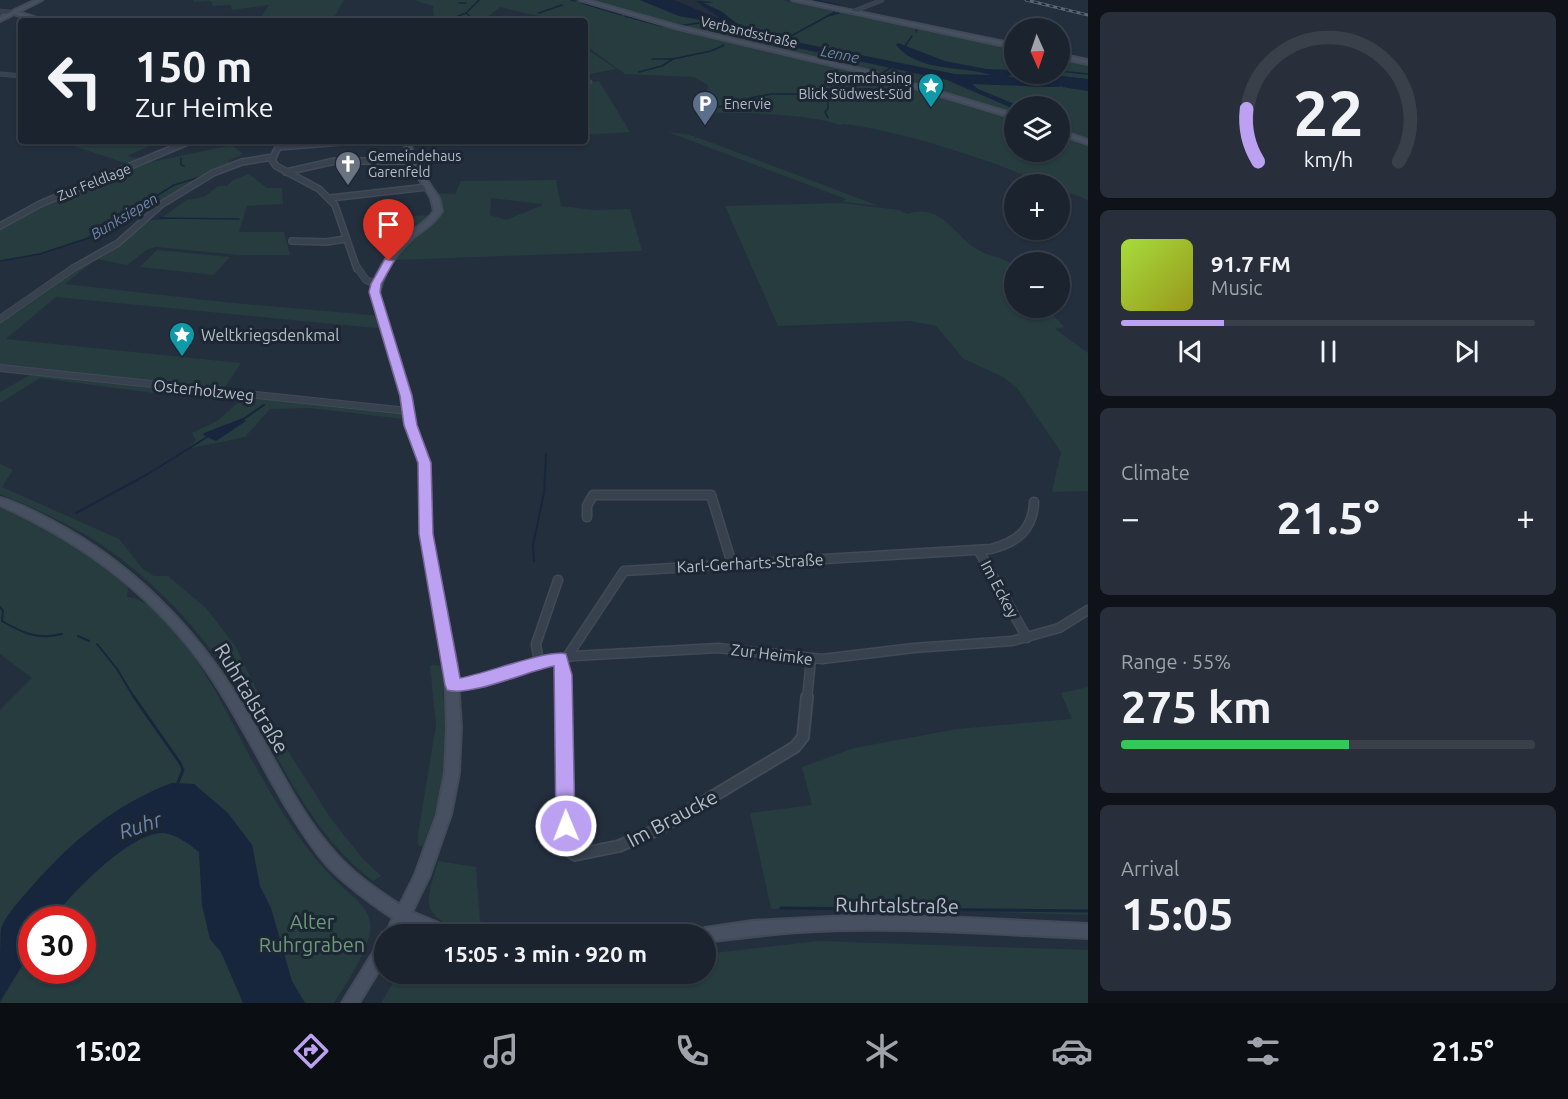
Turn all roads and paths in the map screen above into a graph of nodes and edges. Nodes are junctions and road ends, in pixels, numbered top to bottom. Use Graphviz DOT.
graph roads {
  1 [pos="40,0"];
  2 [pos="582,0"];
  3 [pos="794,0"];
  4 [pos="882,0"];
  5 [pos="0,12"];
  6 [pos="852,12"];
  7 [pos="15,13"];
  8 [pos="32,18"];
  9 [pos="0,19"];
  10 [pos="1004,44"];
  11 [pos="1070,58"];
  12 [pos="1088,62"];
  13 [pos="0,74"];
  14 [pos="18,76"];
  15 [pos="1004,113"];
  16 [pos="1070,136"];
  17 [pos="1088,142"];
  18 [pos="183,144"];
  19 [pos="276,144"];
  20 [pos="317,144"];
  21 [pos="408,144"];
  22 [pos="278,147"];
  23 [pos="273,157"];
  24 [pos="411,161"];
  25 [pos="286,172"];
  26 [pos="427,187"];
  27 [pos="330,198"];
  28 [pos="0,226"];
  29 [pos="346,239"];
  30 [pos="292,241"];
  31 [pos="376,284"];
  32 [pos="0,319"];
  33 [pos="0,368"];
  34 [pos="408,411"];
  35 [pos="0,501"];
  36 [pos="1034,502"];
  37 [pos="587,517"];
  38 [pos="979,551"];
  39 [pos="732,564"];
  40 [pos="558,580"];
  41 [pos="1088,610"];
  42 [pos="1027,638"];
  43 [pos="564,658"];
  44 [pos="811,659"];
  45 [pos="539,662"];
  46 [pos="453,685"];
  47 [pos="402,917"];
  48 [pos="398,924"];
  49 [pos="421,924"];
  50 [pos="1088,931"];
  51 [pos="716,933"];
  52 [pos="374,964"];
  53 [pos="350,1003"];
  1 -- 7 [label="main road"];
  2 -- 15 [label="main road, Verbandsstraße"];
  3 -- 6 [label="main road"];
  4 -- 6 [label="street"];
  5 -- 7 [label="street"];
  6 -- 10 [label="main road"];
  7 -- 8 [label="main road"];
  7 -- 9 [label="main road"];
  11 -- 12 [label="main road"];
  13 -- 14 [label="street"];
  16 -- 17 [label="main road"];
  18 -- 28 [label="street, Zur Feldlage"];
  19 -- 22 [label="street"];
  20 -- 22 [label="street"];
  21 -- 24 [label="main road"];
  22 -- 23 [label="street"];
  23 -- 25 [label="street"];
  23 -- 32 [label="street"];
  24 -- 25 [label="street"];
  24 -- 26 [label="main road"];
  25 -- 27 [label="street"];
  26 -- 27 [label="street"];
  26 -- 31 [label="main road"];
  27 -- 29 [label="street"];
  29 -- 30 [label="street"];
  29 -- 31 [label="street"];
  31 -- 34 [label="main road"];
  33 -- 34 [label="street, Osterholzweg"];
  34 -- 46 [label="main road"];
  35 -- 47 [label="main road, Ruhrtalstraße"];
  36 -- 38 [label="street, Im Eckey"];
  37 -- 39 [label="street"];
  38 -- 39 [label="street, Karl-Gerharts-Straße"];
  38 -- 42 [label="street, Im Eckey"];
  39 -- 43 [label="street, Karl-Gerharts-Straße"];
  40 -- 45 [label="street"];
  41 -- 42 [label="street, Zur Heimke"];
  42 -- 44 [label="street, Zur Heimke"];
  43 -- 44 [label="street, Zur Heimke"];
  43 -- 44 [label="street, Im Braucke"];
  43 -- 45 [label="street, Zur Heimke"];
  45 -- 46 [label="street, Zur Heimke"];
  46 -- 47 [label="main road"];
  47 -- 48 [label="main road"];
  47 -- 49 [label="main road, Ruhrtalstraße"];
  50 -- 51 [label="main road, Ruhrtalstraße"];
  52 -- 53 [label="main road"];
}
